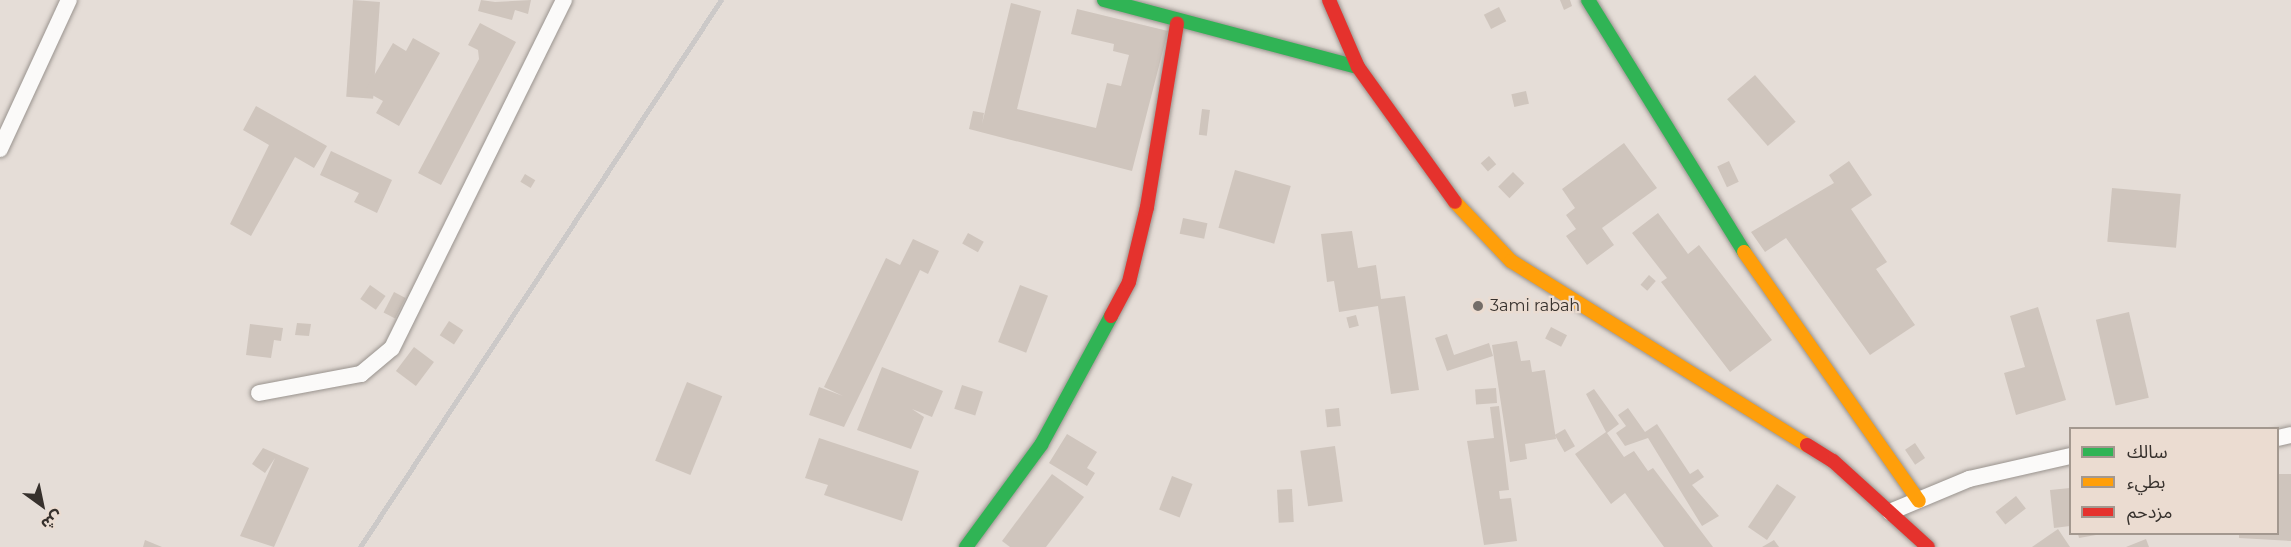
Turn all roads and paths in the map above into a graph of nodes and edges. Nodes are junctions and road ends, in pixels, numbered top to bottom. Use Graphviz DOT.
graph roads {
  1 [pos="69,0"];
  2 [pos="564,0"];
  3 [pos="1104,0"];
  4 [pos="1329,0"];
  5 [pos="1588,0"];
  6 [pos="1177,23"];
  7 [pos="1358,67"];
  8 [pos="0,149"];
  9 [pos="259,393"];
  10 [pos="2069,456"];
  11 [pos="1919,501"];
  12 [pos="1890,512"];
  13 [pos="969,546"];
  14 [pos="1928,547"];
  1 -- 8 [label="street"];
  2 -- 9 [label="street"];
  3 -- 6 [label="street"];
  4 -- 7 [label="street"];
  5 -- 11 [label="street"];
  6 -- 7 [label="street"];
  6 -- 13 [label="street"];
  7 -- 12 [label="street"];
  10 -- 11 [label="street"];
  11 -- 12 [label="street"];
  12 -- 14 [label="street"];
}
